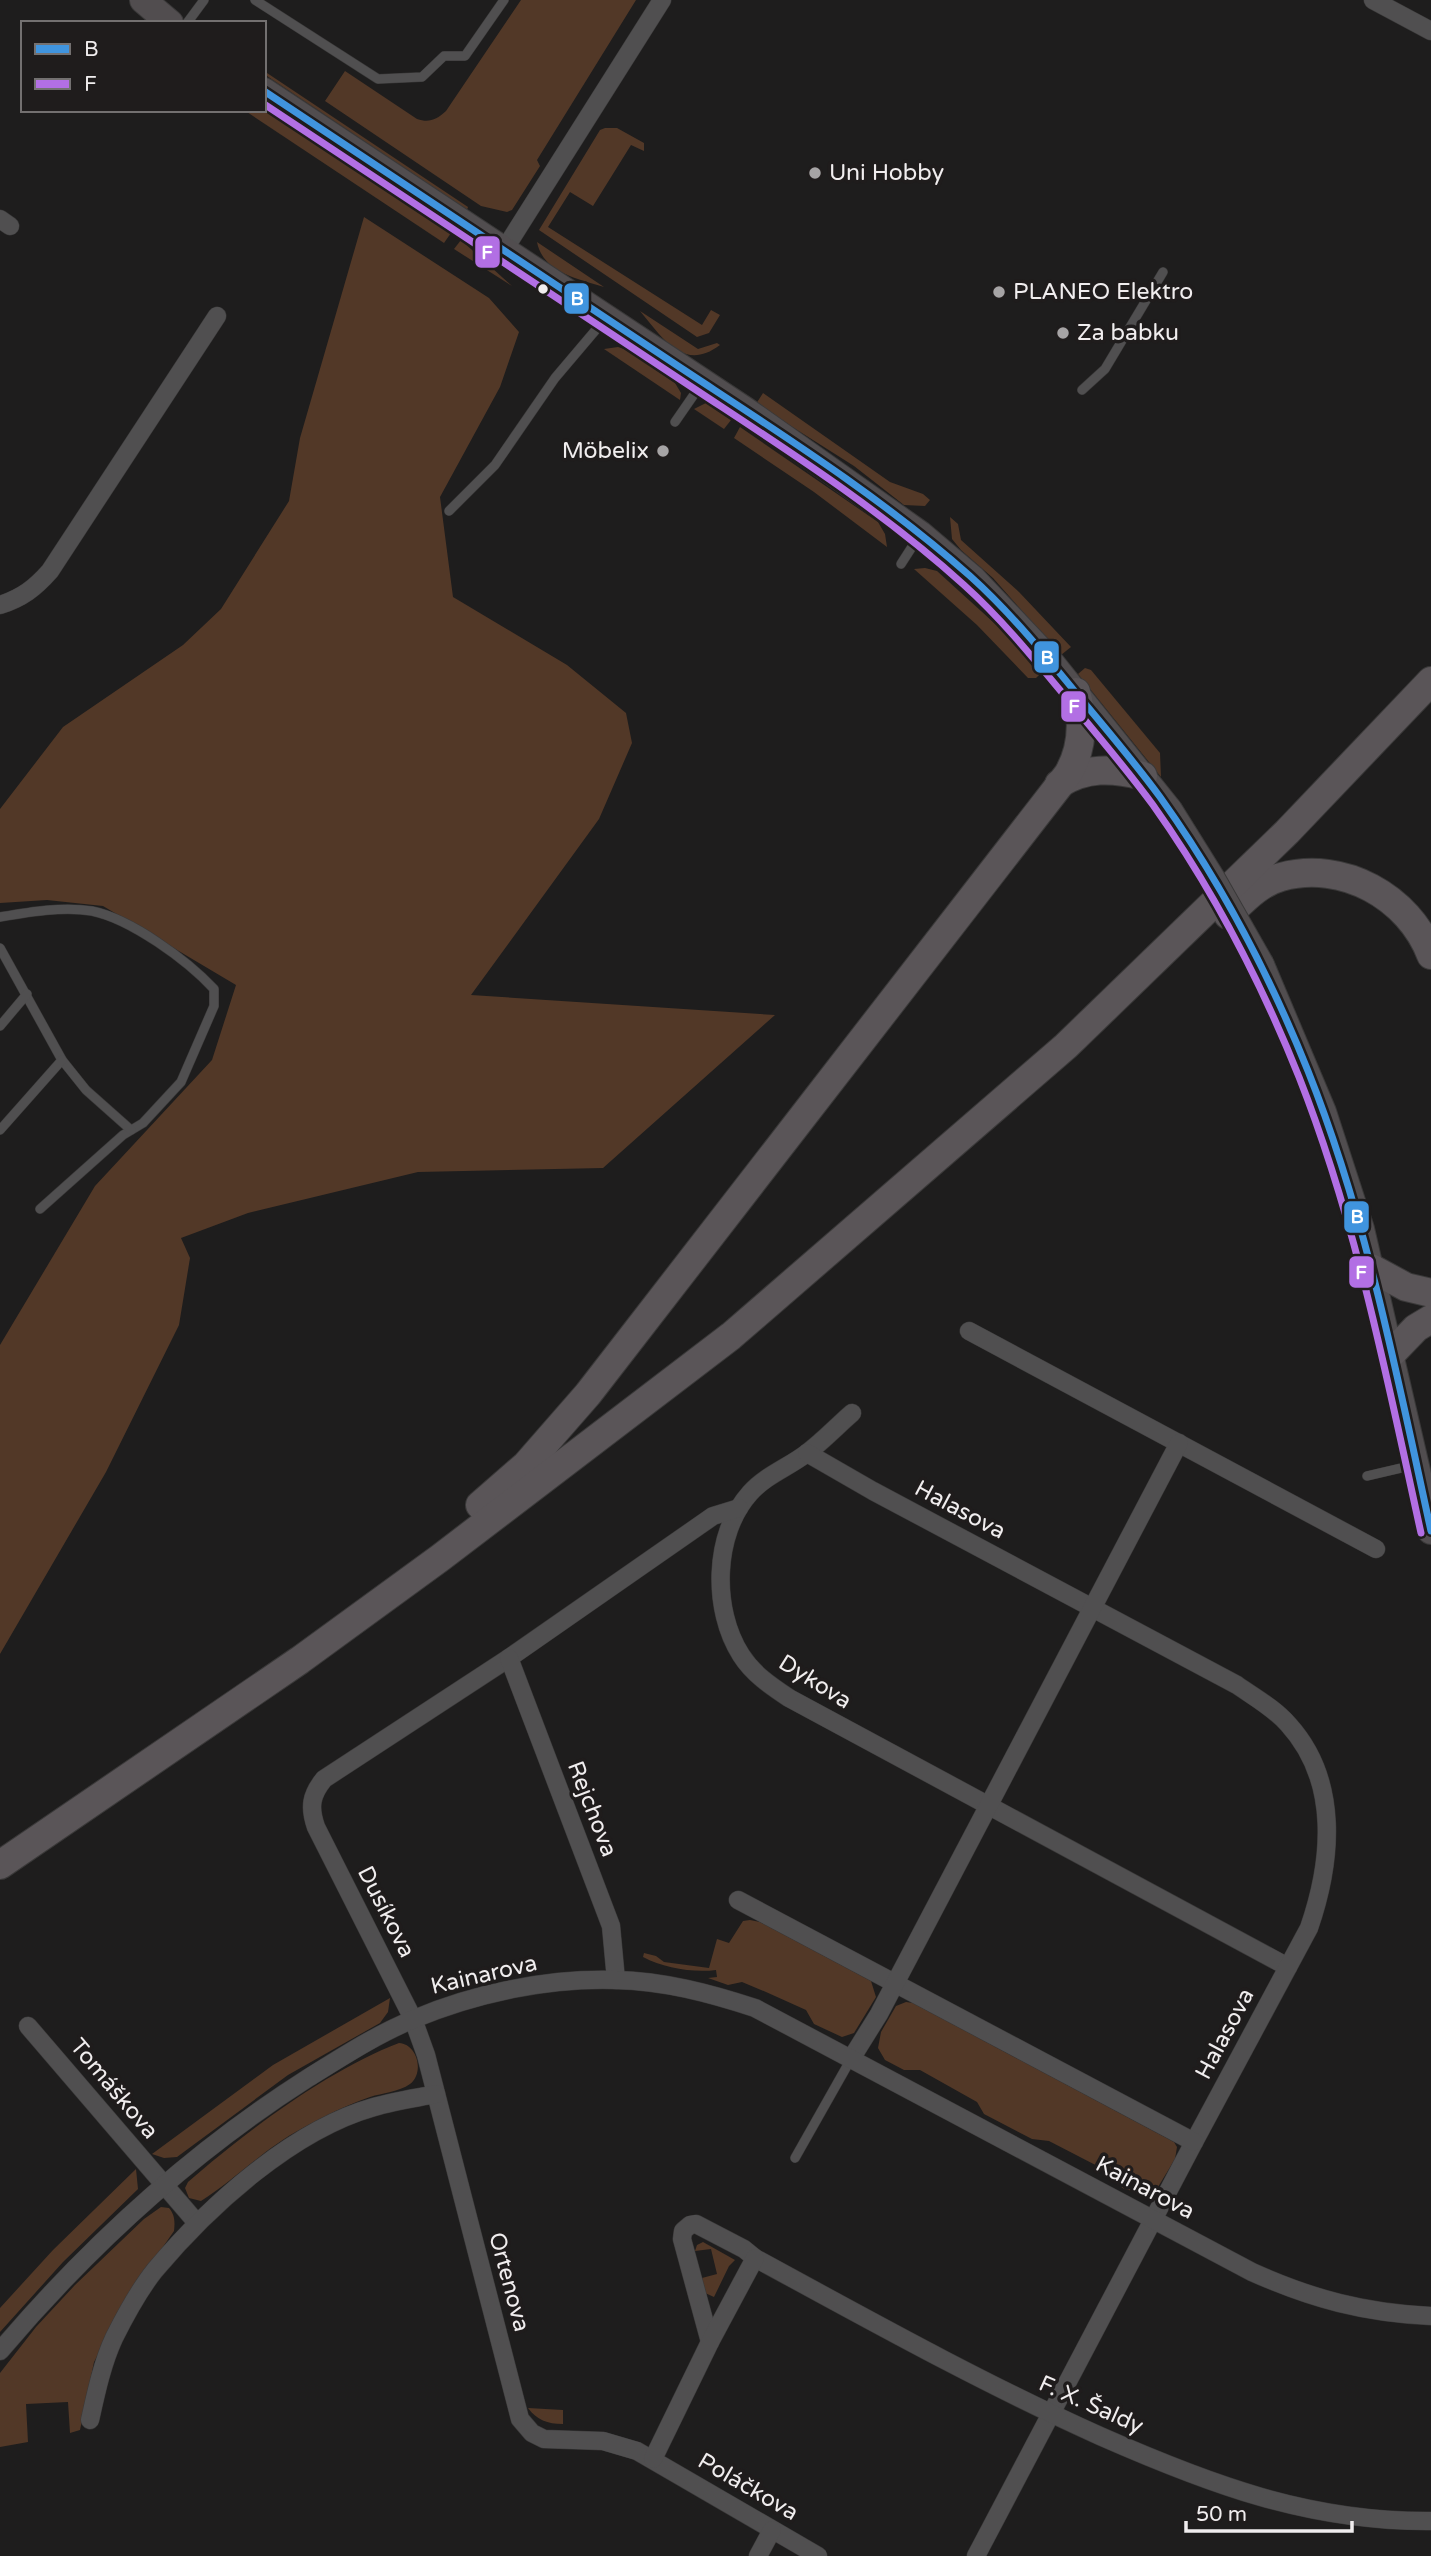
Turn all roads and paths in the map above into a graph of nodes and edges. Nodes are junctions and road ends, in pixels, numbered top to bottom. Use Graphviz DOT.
graph roads {
  1 [pos="143,0"];
  2 [pos="204,0"];
  3 [pos="255,0"];
  4 [pos="504,0"];
  5 [pos="662,0"];
  6 [pos="1373,0"];
  7 [pos="168,21"];
  8 [pos="188,21"];
  9 [pos="1431,31"];
  10 [pos="266,92"];
  11 [pos="504,250"];
  12 [pos="1163,272"];
  13 [pos="217,316"];
  14 [pos="606,318"];
  15 [pos="702,382"];
  16 [pos="1082,390"];
  17 [pos="675,422"];
  18 [pos="449,511"];
  19 [pos="920,534"];
  20 [pos="901,564"];
  21 [pos="0,605"];
  22 [pos="1431,681"];
  23 [pos="1076,692"];
  24 [pos="1143,776"];
  25 [pos="1059,784"];
  26 [pos="0,917"];
  27 [pos="0,948"];
  28 [pos="1431,955"];
  29 [pos="27,994"];
  30 [pos="0,1026"];
  31 [pos="1066,1046"];
  32 [pos="62,1060"];
  33 [pos="0,1130"];
  34 [pos="131,1130"];
  35 [pos="40,1209"];
  36 [pos="1371,1268"];
  37 [pos="1431,1293"];
  38 [pos="1431,1319"];
  39 [pos="969,1331"];
  40 [pos="1391,1354"];
  41 [pos="852,1413"];
  42 [pos="1179,1443"];
  43 [pos="807,1453"];
  44 [pos="1416,1464"];
  45 [pos="1367,1476"];
  46 [pos="739,1508"];
  47 [pos="1431,1531"];
  48 [pos="1376,1549"];
  49 [pos="1092,1608"];
  50 [pos="509,1658"];
  51 [pos="300,1660"];
  52 [pos="987,1805"];
  53 [pos="0,1866"];
  54 [pos="738,1900"];
  55 [pos="1289,1967"];
  56 [pos="616,1980"];
  57 [pos="895,1982"];
  58 [pos="413,2019"];
  59 [pos="28,2026"];
  60 [pos="851,2059"];
  61 [pos="436,2094"];
  62 [pos="1194,2142"];
  63 [pos="795,2158"];
  64 [pos="163,2184"];
  65 [pos="1154,2221"];
  66 [pos="197,2223"];
  67 [pos="755,2258"];
  68 [pos="1431,2316"];
  69 [pos="710,2342"];
  70 [pos="0,2351"];
  71 [pos="1050,2414"];
  72 [pos="90,2420"];
  73 [pos="653,2459"];
  74 [pos="1431,2521"];
  75 [pos="772,2530"];
  76 [pos="758,2556"];
  77 [pos="818,2556"];
  78 [pos="976,2556"];
  1 -- 7 [label="street"];
  2 -- 8 [label="lane"];
  3 -- 4 [label="lane"];
  5 -- 11 [label="street"];
  6 -- 9 [label="street"];
  10 -- 11 [label="street"];
  11 -- 14 [label="street"];
  12 -- 16 [label="lane"];
  13 -- 21 [label="street"];
  14 -- 15 [label="street"];
  14 -- 18 [label="lane"];
  15 -- 17 [label="lane"];
  15 -- 19 [label="street"];
  19 -- 20 [label="lane"];
  19 -- 23 [label="street"];
  22 -- 31 [label="main road"];
  23 -- 24 [label="street"];
  23 -- 25 [label="main road"];
  24 -- 25 [label="main road"];
  24 -- 36 [label="street, bridge"];
  25 -- 51 [label="main road"];
  26 -- 34 [label="lane"];
  27 -- 29 [label="lane"];
  28 -- 31 [label="main road"];
  29 -- 30 [label="lane"];
  29 -- 32 [label="lane"];
  31 -- 51 [label="main road"];
  32 -- 33 [label="lane"];
  32 -- 34 [label="lane"];
  34 -- 35 [label="lane"];
  36 -- 37 [label="main road"];
  36 -- 40 [label="street"];
  38 -- 40 [label="main road"];
  39 -- 42 [label="street"];
  40 -- 44 [label="street"];
  41 -- 43 [label="street, Dykova"];
  42 -- 48 [label="street"];
  42 -- 49 [label="street"];
  43 -- 46 [label="street, Dykova"];
  43 -- 49 [label="street, Halasova"];
  44 -- 45 [label="lane"];
  44 -- 47 [label="street"];
  46 -- 50 [label="street"];
  46 -- 52 [label="street, Dykova"];
  49 -- 52 [label="street"];
  49 -- 55 [label="street, Halasova"];
  50 -- 56 [label="street, Rejchova"];
  50 -- 58 [label="street, Dusíkova"];
  51 -- 53 [label="main road"];
  52 -- 55 [label="street, Dykova"];
  52 -- 57 [label="street"];
  54 -- 57 [label="street"];
  55 -- 62 [label="street, Halasova"];
  56 -- 58 [label="street, Kainarova"];
  56 -- 60 [label="street, Kainarova"];
  57 -- 60 [label="street"];
  57 -- 62 [label="street"];
  58 -- 61 [label="street, Ortenova"];
  58 -- 64 [label="street, Kainarova"];
  59 -- 64 [label="street, Tomáškova"];
  60 -- 63 [label="lane"];
  60 -- 65 [label="street, Kainarova"];
  61 -- 66 [label="street"];
  61 -- 73 [label="street, Ortenova"];
  62 -- 65 [label="street, Halasova"];
  64 -- 66 [label="street"];
  64 -- 70 [label="street, Kainarova"];
  65 -- 68 [label="street, Kainarova"];
  65 -- 71 [label="street, Halasova"];
  66 -- 72 [label="street"];
  67 -- 69 [label="street"];
  67 -- 69 [label="street, F. X. Šaldy"];
  67 -- 71 [label="street, F. X. Šaldy"];
  69 -- 73 [label="street"];
  71 -- 74 [label="street, F. X. Šaldy"];
  71 -- 78 [label="street, Halasova"];
  73 -- 75 [label="street, Poláčkova"];
  75 -- 76 [label="street"];
  75 -- 77 [label="street, Poláčkova"];
}
